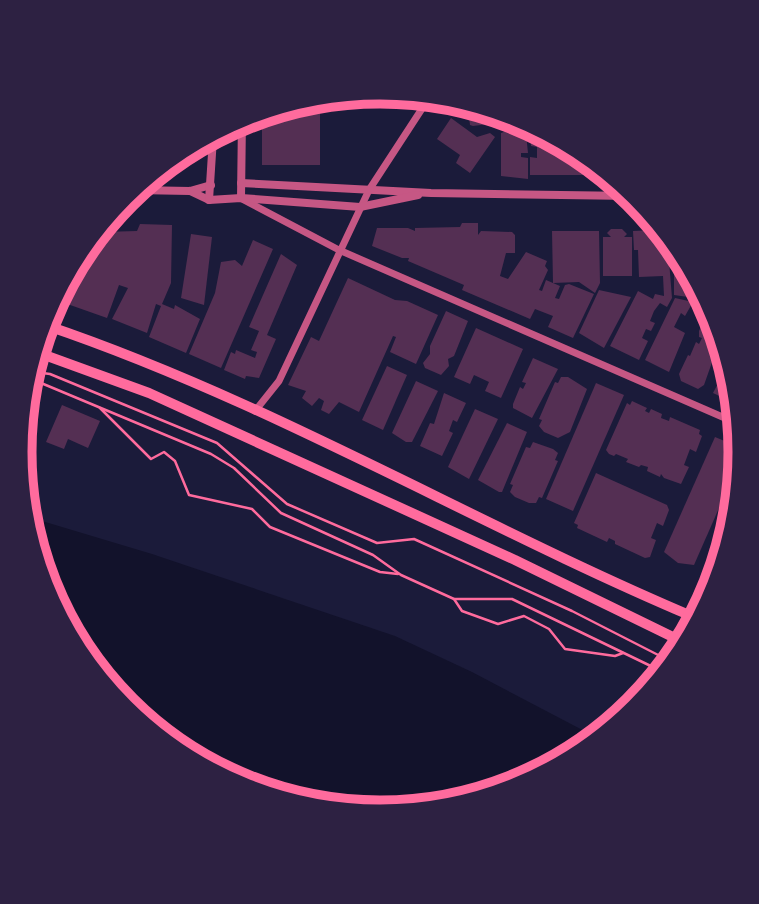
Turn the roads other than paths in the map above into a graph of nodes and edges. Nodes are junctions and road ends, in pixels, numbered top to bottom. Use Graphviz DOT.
graph roads {
  1 [pos="423,107"];
  2 [pos="242,132"];
  3 [pos="213,147"];
  4 [pos="241,183"];
  5 [pos="211,185"];
  6 [pos="150,190"];
  7 [pos="369,190"];
  8 [pos="190,191"];
  9 [pos="431,193"];
  10 [pos="615,196"];
  11 [pos="241,198"];
  12 [pos="209,200"];
  13 [pos="360,207"];
  14 [pos="339,250"];
  15 [pos="54,328"];
  16 [pos="45,355"];
  17 [pos="255,411"];
  18 [pos="726,419"];
  19 [pos="688,614"];
  20 [pos="674,637"];
  1 -- 7 [label="street"];
  2 -- 4 [label="street"];
  3 -- 5 [label="street"];
  4 -- 7 [label="street"];
  4 -- 11 [label="street"];
  5 -- 8 [label="street"];
  5 -- 12 [label="street"];
  6 -- 8 [label="street"];
  7 -- 9 [label="street"];
  7 -- 13 [label="street"];
  8 -- 12 [label="street"];
  9 -- 10 [label="street"];
  9 -- 13 [label="street"];
  11 -- 12 [label="street"];
  11 -- 13 [label="street"];
  11 -- 14 [label="street"];
  13 -- 14 [label="street"];
  14 -- 17 [label="street"];
  14 -- 18 [label="street"];
  15 -- 17 [label="main road"];
  16 -- 20 [label="main road"];
  17 -- 19 [label="main road"];
}
